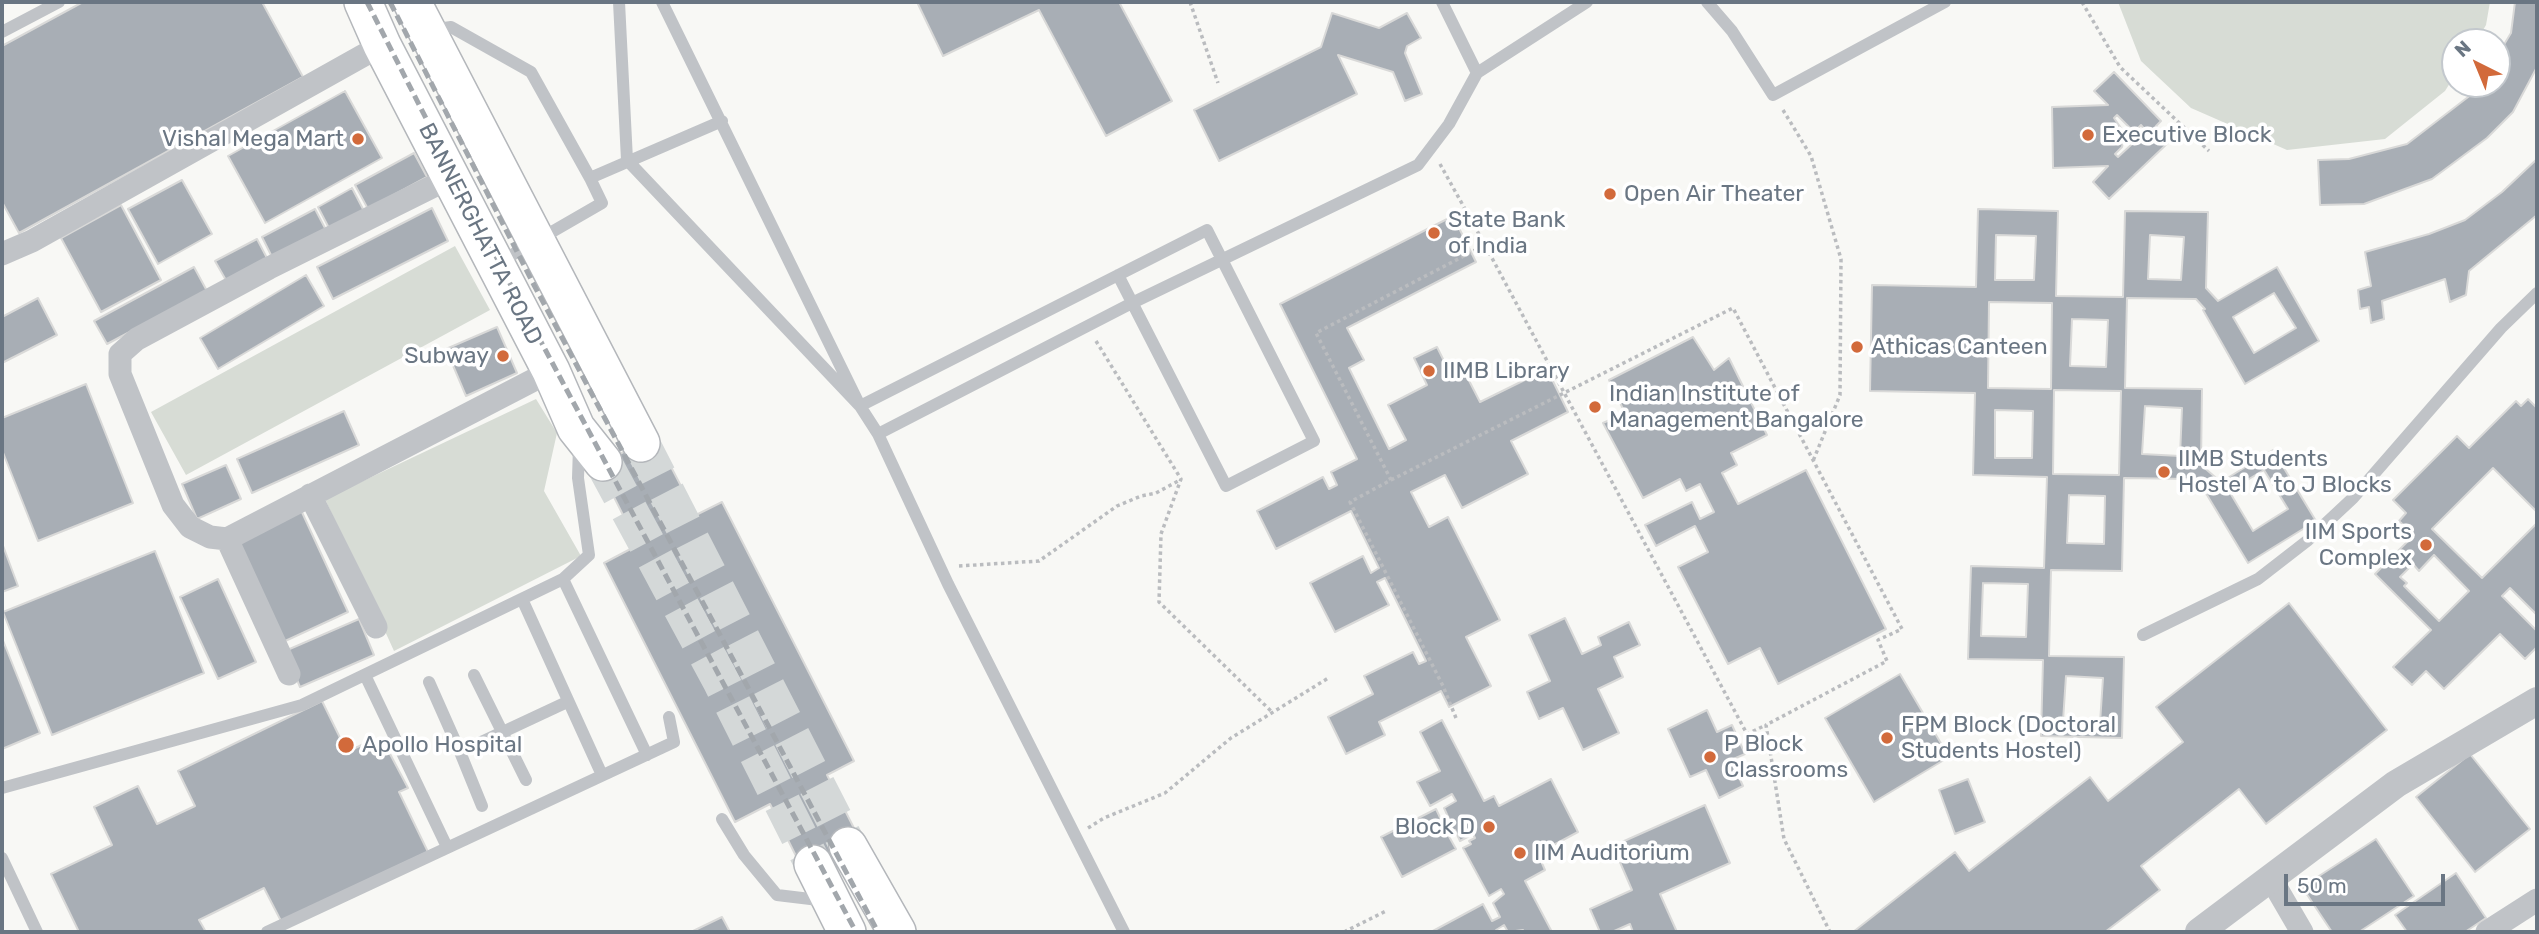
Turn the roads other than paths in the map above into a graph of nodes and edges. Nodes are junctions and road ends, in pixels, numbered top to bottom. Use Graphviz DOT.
graph roads {
  1 [pos="59,2"];
  2 [pos="363,2"];
  3 [pos="619,2"];
  4 [pos="662,2"];
  5 [pos="1443,2"];
  6 [pos="1587,2"];
  7 [pos="1707,2"];
  8 [pos="1945,2"];
  9 [pos="419,16"];
  10 [pos="2,32"];
  11 [pos="382,45"];
  12 [pos="1477,73"];
  13 [pos="722,121"];
  14 [pos="627,160"];
  15 [pos="452,177"];
  16 [pos="590,178"];
  17 [pos="536,242"];
  18 [pos="2,254"];
  19 [pos="1222,261"];
  20 [pos="494,265"];
  21 [pos="1118,275"];
  22 [pos="2537,293"];
  23 [pos="1132,303"];
  24 [pos="551,371"];
  25 [pos="860,406"];
  26 [pos="576,428"];
  27 [pos="878,434"];
  28 [pos="641,443"];
  29 [pos="603,462"];
  30 [pos="310,495"];
  31 [pos="227,539"];
  32 [pos="563,579"];
  33 [pos="522,599"];
  34 [pos="376,627"];
  35 [pos="2143,635"];
  36 [pos="289,674"];
  37 [pos="365,675"];
  38 [pos="474,676"];
  39 [pos="429,682"];
  40 [pos="2537,701"];
  41 [pos="567,702"];
  42 [pos="669,716"];
  43 [pos="504,733"];
  44 [pos="460,752"];
  45 [pos="647,755"];
  46 [pos="602,775"];
  47 [pos="526,780"];
  48 [pos="2,788"];
  49 [pos="481,806"];
  50 [pos="722,819"];
  51 [pos="848,846"];
  52 [pos="447,847"];
  53 [pos="2,858"];
  54 [pos="813,864"];
  55 [pos="2270,877"];
  56 [pos="2537,900"];
  57 [pos="839,917"];
  58 [pos="37,932"];
  59 [pos="267,932"];
  60 [pos="897,932"];
  61 [pos="1124,932"];
  62 [pos="2199,932"];
  63 [pos="2302,932"];
  64 [pos="2487,932"];
  1 -- 10 [label="lane"];
  2 -- 11 [label="main road, BANNERGHATTA ROAD"];
  3 -- 14 [label="lane"];
  4 -- 13 [label="lane"];
  5 -- 12 [label="lane"];
  6 -- 12 [label="lane"];
  7 -- 8 [label="lane"];
  9 -- 16 [label="lane"];
  9 -- 17 [label="main road, BANNERGHATTA ROAD"];
  11 -- 15 [label="main road, BANNERGHATTA ROAD"];
  11 -- 18 [label="street"];
  12 -- 19 [label="lane"];
  13 -- 14 [label="lane"];
  13 -- 25 [label="lane"];
  14 -- 16 [label="lane"];
  14 -- 25 [label="lane"];
  15 -- 20 [label="main road, BANNERGHATTA ROAD"];
  15 -- 31 [label="street"];
  16 -- 17 [label="lane"];
  17 -- 20 [label="lane"];
  17 -- 28 [label="main road, BANNERGHATTA ROAD"];
  19 -- 21 [label="lane"];
  19 -- 23 [label="lane"];
  19 -- 23 [label="lane"];
  20 -- 24 [label="main road, BANNERGHATTA ROAD"];
  21 -- 23 [label="lane"];
  21 -- 25 [label="lane"];
  22 -- 35 [label="lane"];
  23 -- 27 [label="lane"];
  24 -- 26 [label="main road, BANNERGHATTA ROAD"];
  24 -- 30 [label="street"];
  25 -- 27 [label="lane"];
  26 -- 29 [label="main road, BANNERGHATTA ROAD"];
  26 -- 32 [label="lane"];
  27 -- 61 [label="lane"];
  30 -- 31 [label="street"];
  30 -- 34 [label="street"];
  31 -- 36 [label="street"];
  32 -- 33 [label="lane"];
  32 -- 45 [label="lane"];
  33 -- 37 [label="lane"];
  33 -- 41 [label="lane"];
  37 -- 48 [label="lane"];
  37 -- 52 [label="lane"];
  38 -- 43 [label="lane"];
  39 -- 44 [label="lane"];
  40 -- 55 [label="street"];
  41 -- 43 [label="lane"];
  41 -- 46 [label="lane"];
  42 -- 45 [label="lane"];
  43 -- 44 [label="lane"];
  43 -- 47 [label="lane"];
  44 -- 49 [label="lane"];
  45 -- 46 [label="lane"];
  46 -- 52 [label="lane"];
  50 -- 57 [label="lane"];
  51 -- 60 [label="main road"];
  52 -- 59 [label="lane"];
  53 -- 58 [label="lane"];
  54 -- 57 [label="main road"];
  55 -- 62 [label="street"];
  55 -- 63 [label="street"];
  56 -- 64 [label="street"];
}
